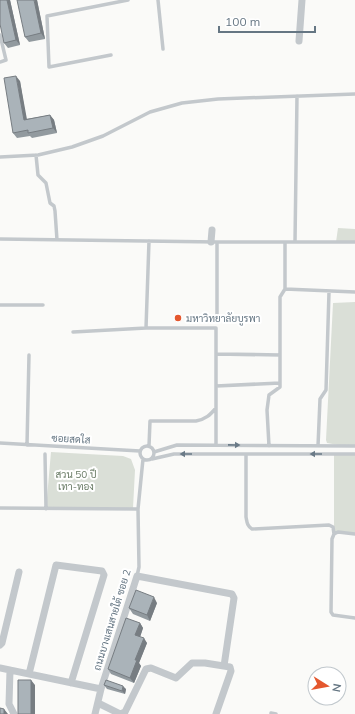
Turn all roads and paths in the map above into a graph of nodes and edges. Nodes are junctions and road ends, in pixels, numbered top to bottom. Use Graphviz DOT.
graph roads {
  1 [pos="128,0"];
  2 [pos="158,0"];
  3 [pos="302,0"];
  4 [pos="0,35"];
  5 [pos="299,41"];
  6 [pos="163,49"];
  7 [pos="111,55"];
  8 [pos="0,62"];
  9 [pos="355,94"];
  10 [pos="297,96"];
  11 [pos="36,155"];
  12 [pos="0,157"];
  13 [pos="212,230"];
  14 [pos="0,239"];
  15 [pos="57,240"];
  16 [pos="149,241"];
  17 [pos="214,242"];
  18 [pos="285,242"];
  19 [pos="295,242"];
  20 [pos="355,242"];
  21 [pos="285,289"];
  22 [pos="330,292"];
  23 [pos="355,292"];
  24 [pos="0,305"];
  25 [pos="43,305"];
  26 [pos="217,318"];
  27 [pos="146,328"];
  28 [pos="72,332"];
  29 [pos="216,354"];
  30 [pos="29,355"];
  31 [pos="280,355"];
  32 [pos="280,383"];
  33 [pos="216,386"];
  34 [pos="216,408"];
  35 [pos="0,443"];
  36 [pos="27,445"];
  37 [pos="216,445"];
  38 [pos="149,446"];
  39 [pos="269,446"];
  40 [pos="318,446"];
  41 [pos="355,446"];
  42 [pos="140,451"];
  43 [pos="154,452"];
  44 [pos="45,454"];
  45 [pos="246,454"];
  46 [pos="355,454"];
  47 [pos="143,459"];
  48 [pos="152,459"];
  49 [pos="0,508"];
  50 [pos="46,509"];
  51 [pos="138,509"];
  52 [pos="334,534"];
  53 [pos="355,534"];
  54 [pos="18,572"];
  55 [pos="137,576"];
  56 [pos="355,618"];
  57 [pos="0,645"];
  58 [pos="224,666"];
  59 [pos="0,668"];
  60 [pos="10,670"];
  61 [pos="29,674"];
  62 [pos="71,683"];
  63 [pos="101,689"];
  64 [pos="98,703"];
  65 [pos="271,713"];
  66 [pos="14,714"];
  67 [pos="95,714"];
  68 [pos="216,714"];
  69 [pos="276,714"];
  1 -- 7 [label="lane"];
  2 -- 6 [label="lane"];
  3 -- 5 [label="street"];
  4 -- 8 [label="lane"];
  9 -- 10 [label="lane"];
  10 -- 11 [label="lane"];
  10 -- 19 [label="lane"];
  11 -- 12 [label="lane"];
  11 -- 15 [label="lane"];
  13 -- 17 [label="street"];
  14 -- 15 [label="lane"];
  15 -- 16 [label="lane"];
  16 -- 17 [label="lane"];
  16 -- 27 [label="lane"];
  17 -- 18 [label="lane"];
  17 -- 26 [label="lane"];
  18 -- 19 [label="lane"];
  18 -- 21 [label="lane"];
  19 -- 20 [label="lane"];
  21 -- 22 [label="lane"];
  21 -- 31 [label="lane"];
  22 -- 23 [label="lane"];
  22 -- 40 [label="lane"];
  24 -- 25 [label="lane"];
  27 -- 28 [label="lane"];
  27 -- 29 [label="lane"];
  29 -- 31 [label="lane"];
  29 -- 33 [label="lane"];
  30 -- 36 [label="lane"];
  31 -- 32 [label="lane"];
  32 -- 33 [label="lane"];
  32 -- 39 [label="lane"];
  33 -- 34 [label="lane"];
  34 -- 37 [label="lane"];
  34 -- 38 [label="lane"];
  35 -- 36 [label="lane, ซอยสดใส"];
  36 -- 42 [label="lane, ซอยสดใส"];
  37 -- 39 [label="lane, one-way"];
  37 -- 43 [label="lane"];
  38 -- 42 [label="lane"];
  38 -- 43 [label="lane"];
  39 -- 40 [label="lane"];
  40 -- 41 [label="lane"];
  42 -- 47 [label="lane"];
  43 -- 48 [label="lane"];
  44 -- 50 [label="lane"];
  46 -- 45 [label="lane, one-way"];
  45 -- 48 [label="lane, one-way"];
  45 -- 52 [label="lane"];
  47 -- 48 [label="lane"];
  47 -- 51 [label="lane, ถนนบางเสนสายใต้ ซอย 2"];
  49 -- 50 [label="lane"];
  50 -- 51 [label="lane"];
  51 -- 55 [label="lane, ถนนบางเสนสายใต้ ซอย 2"];
  52 -- 53 [label="lane"];
  52 -- 56 [label="lane"];
  54 -- 57 [label="street"];
  55 -- 58 [label="street"];
  55 -- 63 [label="street, ถนนบางเสนสายใต้ ซอย 2"];
  58 -- 64 [label="street"];
  58 -- 68 [label="street"];
  59 -- 60 [label="street"];
  60 -- 61 [label="street"];
  60 -- 66 [label="street"];
  61 -- 62 [label="street"];
  61 -- 62 [label="street"];
  62 -- 63 [label="street"];
  63 -- 64 [label="street, ถนนบางเสนสายใต้ ซอย 2"];
  64 -- 67 [label="street, ถนนบางเสนสายใต้ ซอย 2"];
  65 -- 69 [label="lane"];
}
